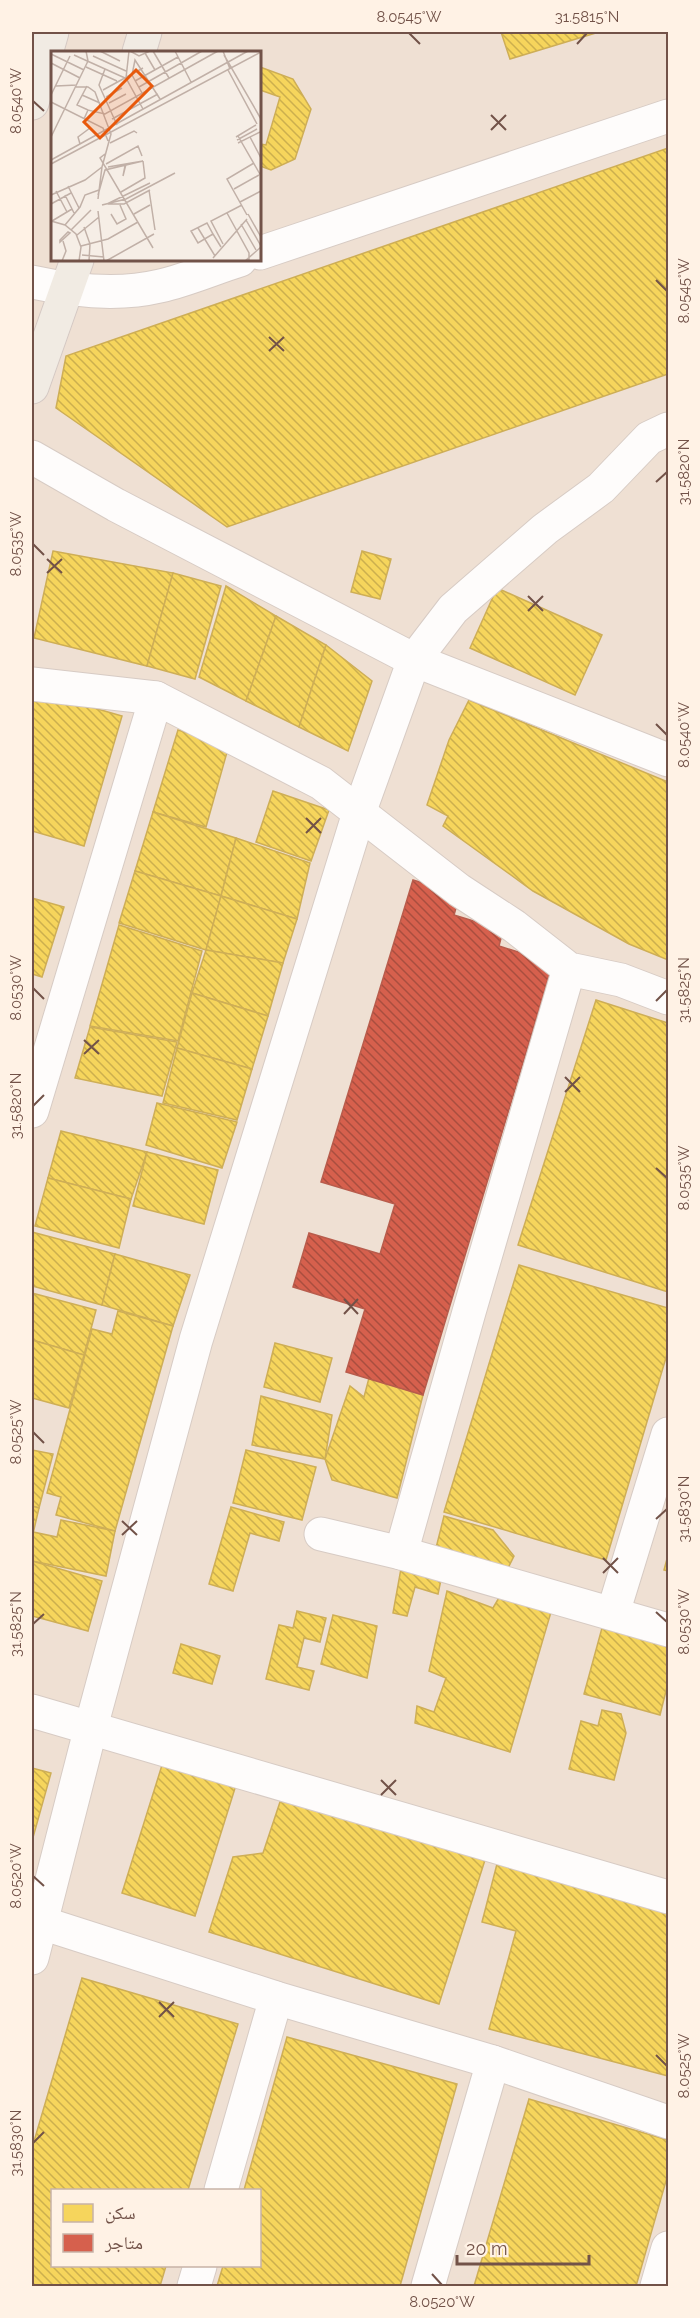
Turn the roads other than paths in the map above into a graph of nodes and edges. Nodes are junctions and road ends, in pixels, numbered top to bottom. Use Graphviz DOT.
graph roads {
  1 [pos="52,32"];
  2 [pos="145,32"];
  3 [pos="139,51"];
  4 [pos="32,103"];
  5 [pos="669,116"];
  6 [pos="261,253"];
  7 [pos="237,261"];
  8 [pos="72,275"];
  9 [pos="32,282"];
  10 [pos="32,387"];
  11 [pos="669,429"];
  12 [pos="32,457"];
  13 [pos="414,660"];
  14 [pos="32,684"];
  15 [pos="156,698"];
  16 [pos="669,760"];
  17 [pos="359,813"];
  18 [pos="569,969"];
  19 [pos="669,998"];
  20 [pos="32,1112"];
  21 [pos="669,1434"];
  22 [pos="321,1534"];
  23 [pos="401,1554"];
  24 [pos="613,1613"];
  25 [pos="669,1630"];
  26 [pos="32,1711"];
  27 [pos="91,1727"];
  28 [pos="669,1897"];
  29 [pos="42,1923"];
  30 [pos="32,1958"];
  31 [pos="276,1998"];
  32 [pos="493,2062"];
  33 [pos="669,2122"];
  34 [pos="221,2189"];
  35 [pos="669,2248"];
  36 [pos="199,2267"];
  37 [pos="194,2286"];
  38 [pos="428,2286"];
  39 [pos="657,2286"];
  1 -- 4 [label="main road"];
  2 -- 3 [label="main road"];
  5 -- 6 [label="street"];
  7 -- 8 [label="street"];
  8 -- 9 [label="street"];
  8 -- 10 [label="main road"];
  11 -- 13 [label="street"];
  12 -- 13 [label="street"];
  13 -- 16 [label="street"];
  13 -- 17 [label="street"];
  14 -- 15 [label="street"];
  15 -- 17 [label="street"];
  15 -- 20 [label="street"];
  17 -- 18 [label="street"];
  17 -- 27 [label="street"];
  18 -- 19 [label="street"];
  18 -- 23 [label="street"];
  21 -- 24 [label="street"];
  22 -- 23 [label="street"];
  23 -- 24 [label="street"];
  24 -- 25 [label="street"];
  26 -- 27 [label="street"];
  27 -- 28 [label="street"];
  27 -- 29 [label="street"];
  29 -- 30 [label="street"];
  29 -- 31 [label="street"];
  31 -- 32 [label="street"];
  31 -- 34 [label="street"];
  32 -- 33 [label="street"];
  32 -- 38 [label="street"];
  35 -- 39 [label="street"];
  36 -- 37 [label="street"];
}
